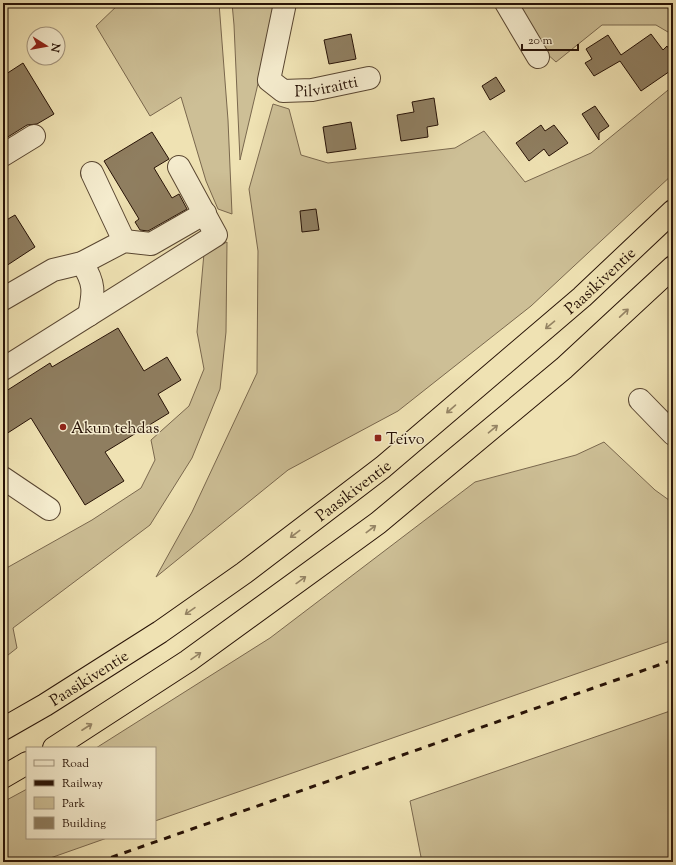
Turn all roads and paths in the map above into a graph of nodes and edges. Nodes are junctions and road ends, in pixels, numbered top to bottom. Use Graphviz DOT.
graph roads {
  1 [pos="285,3"];
  2 [pos="506,3"];
  3 [pos="538,57"];
  4 [pos="369,78"];
  5 [pos="34,136"];
  6 [pos="3,155"];
  7 [pos="179,167"];
  8 [pos="92,173"];
  9 [pos="673,212"];
  10 [pos="205,213"];
  11 [pos="124,241"];
  12 [pos="82,263"];
  13 [pos="673,267"];
  14 [pos="3,299"];
  15 [pos="89,315"];
  16 [pos="3,369"];
  17 [pos="640,400"];
  18 [pos="673,434"];
  19 [pos="3,478"];
  20 [pos="49,509"];
  21 [pos="3,728"];
  22 [pos="56,747"];
  23 [pos="26,764"];
  24 [pos="3,777"];
  1 -- 4 [label="street, Pilviraitti"];
  2 -- 3 [label="street"];
  5 -- 6 [label="street"];
  7 -- 10 [label="street"];
  8 -- 11 [label="street"];
  9 -- 21 [label="highway, Paasikiventie, one-way"];
  10 -- 11 [label="street"];
  10 -- 15 [label="street"];
  11 -- 12 [label="street"];
  12 -- 14 [label="street"];
  12 -- 15 [label="street"];
  22 -- 13 [label="highway, one-way"];
  15 -- 16 [label="street"];
  17 -- 18 [label="street"];
  19 -- 20 [label="street"];
  23 -- 24 [label="highway"];
}
